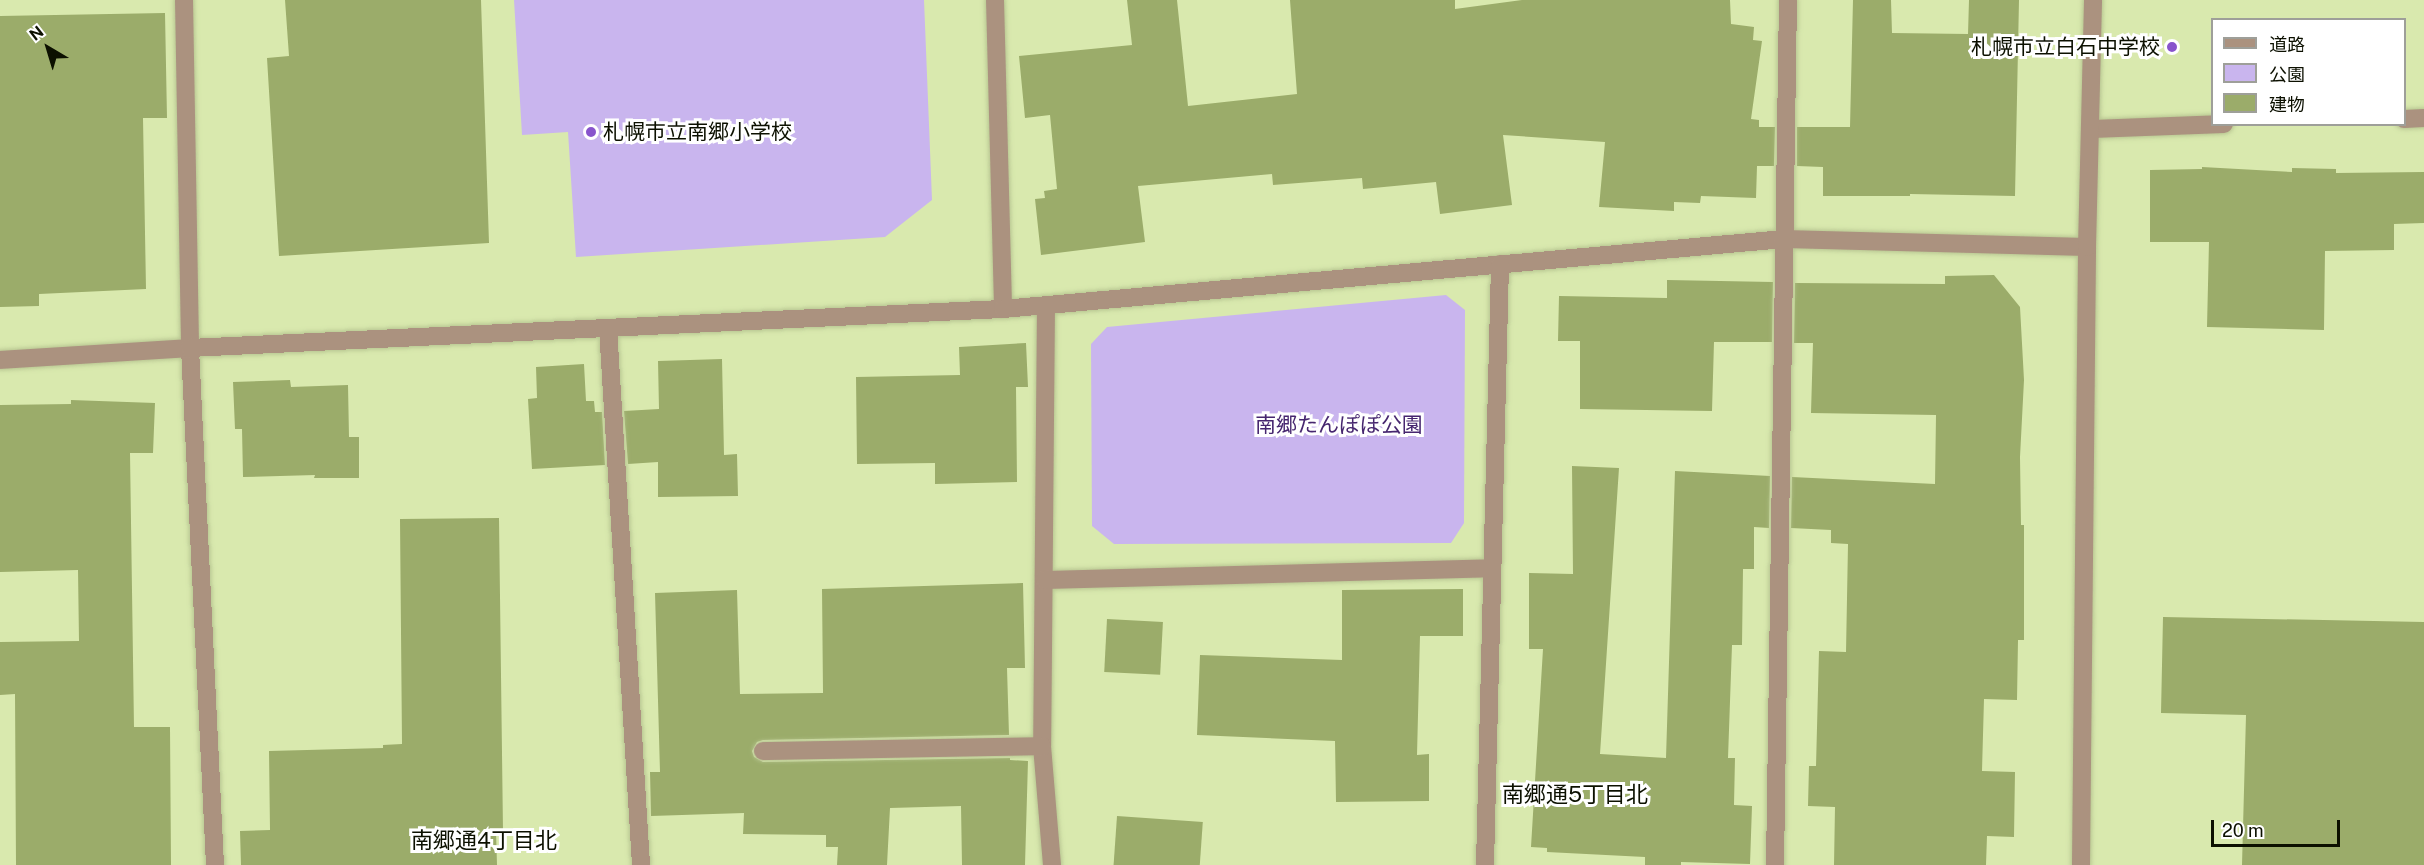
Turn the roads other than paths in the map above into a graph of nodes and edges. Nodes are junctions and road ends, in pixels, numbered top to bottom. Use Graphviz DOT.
graph roads {
  1 [pos="184,0"];
  2 [pos="995,0"];
  3 [pos="1788,0"];
  4 [pos="2093,0"];
  5 [pos="2424,118"];
  6 [pos="2406,119"];
  7 [pos="2211,124"];
  8 [pos="2092,129"];
  9 [pos="1784,239"];
  10 [pos="2087,247"];
  11 [pos="1500,264"];
  12 [pos="1046,305"];
  13 [pos="1003,309"];
  14 [pos="608,328"];
  15 [pos="190,348"];
  16 [pos="0,360"];
  17 [pos="1492,568"];
  18 [pos="1045,580"];
  19 [pos="1042,746"];
  20 [pos="763,751"];
  21 [pos="215,865"];
  22 [pos="641,865"];
  23 [pos="1052,865"];
  24 [pos="1485,865"];
  25 [pos="1775,865"];
  26 [pos="2081,865"];
  1 -- 15 [label="street"];
  2 -- 13 [label="street"];
  3 -- 9 [label="street"];
  4 -- 8 [label="street"];
  5 -- 6 [label="street"];
  7 -- 8 [label="street"];
  8 -- 10 [label="street"];
  9 -- 10 [label="street"];
  9 -- 11 [label="street"];
  9 -- 25 [label="street"];
  10 -- 26 [label="street"];
  11 -- 12 [label="street"];
  11 -- 17 [label="street"];
  12 -- 13 [label="street"];
  12 -- 18 [label="street"];
  13 -- 14 [label="street"];
  14 -- 15 [label="street"];
  14 -- 22 [label="street"];
  15 -- 16 [label="street"];
  15 -- 21 [label="street"];
  17 -- 18 [label="street"];
  17 -- 24 [label="street"];
  18 -- 19 [label="street"];
  19 -- 20 [label="street"];
  19 -- 23 [label="street"];
}
